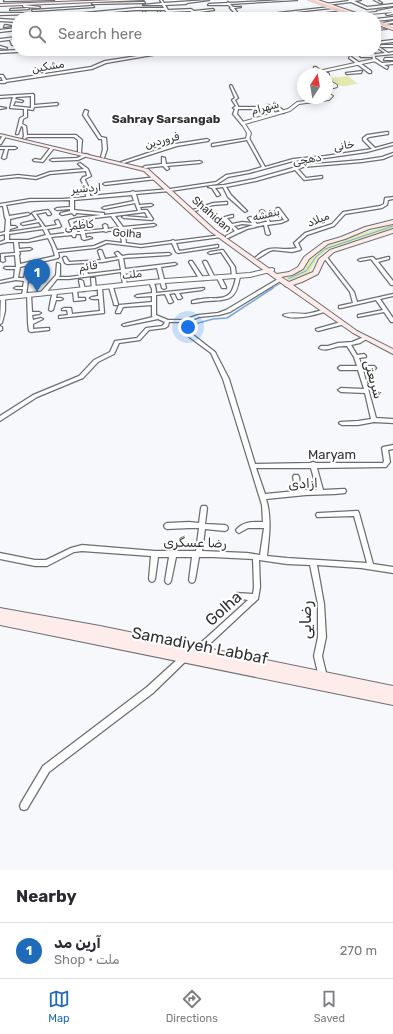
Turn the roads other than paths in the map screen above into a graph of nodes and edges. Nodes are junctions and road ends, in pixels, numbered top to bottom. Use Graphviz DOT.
graph roads {
  1 [pos="109,0"];
  2 [pos="162,0"];
  3 [pos="207,0"];
  4 [pos="296,0"];
  5 [pos="309,0"];
  6 [pos="315,0"];
  7 [pos="360,0"];
  8 [pos="375,0"];
  9 [pos="254,1"];
  10 [pos="350,1"];
  11 [pos="43,2"];
  12 [pos="51,2"];
  13 [pos="143,2"];
  14 [pos="185,2"];
  15 [pos="238,2"];
  16 [pos="393,2"];
  17 [pos="24,3"];
  18 [pos="93,3"];
  19 [pos="122,3"];
  20 [pos="228,3"];
  21 [pos="381,3"];
  22 [pos="71,4"];
  23 [pos="163,4"];
  24 [pos="266,4"];
  25 [pos="327,4"];
  26 [pos="2,5"];
  27 [pos="209,5"];
  28 [pos="257,5"];
  29 [pos="360,5"];
  30 [pos="393,5"];
  31 [pos="174,7"];
  32 [pos="189,7"];
  33 [pos="231,7"];
  34 [pos="247,7"];
  35 [pos="217,8"];
  36 [pos="330,8"];
  37 [pos="130,9"];
  38 [pos="166,9"];
  39 [pos="6,10"];
  40 [pos="11,10"];
  41 [pos="116,10"];
  42 [pos="145,10"];
  43 [pos="213,10"];
  44 [pos="32,12"];
  45 [pos="92,12"];
  46 [pos="168,12"];
  47 [pos="193,12"];
  48 [pos="208,12"];
  49 [pos="235,12"];
  50 [pos="292,12"];
  51 [pos="344,12"];
  52 [pos="346,12"];
  53 [pos="348,12"];
  54 [pos="351,12"];
  55 [pos="393,12"];
  56 [pos="12,13"];
  57 [pos="381,13"];
  58 [pos="0,14"];
  59 [pos="387,14"];
  60 [pos="393,18"];
  61 [pos="12,20"];
  62 [pos="381,20"];
  63 [pos="0,21"];
  64 [pos="393,22"];
  65 [pos="381,23"];
  66 [pos="381,24"];
  67 [pos="10,26"];
  68 [pos="386,26"];
  69 [pos="393,27"];
  70 [pos="381,28"];
  71 [pos="11,30"];
  72 [pos="0,31"];
  73 [pos="12,33"];
  74 [pos="12,39"];
  75 [pos="392,39"];
  76 [pos="0,40"];
  77 [pos="12,43"];
  78 [pos="381,45"];
  79 [pos="381,46"];
  80 [pos="391,47"];
  81 [pos="0,48"];
  82 [pos="6,48"];
  83 [pos="12,50"];
  84 [pos="381,50"];
  85 [pos="0,52"];
  86 [pos="388,52"];
  87 [pos="381,54"];
  88 [pos="393,54"];
  89 [pos="143,56"];
  90 [pos="350,57"];
  91 [pos="374,57"];
  92 [pos="393,58"];
  93 [pos="367,61"];
  94 [pos="393,63"];
  95 [pos="359,64"];
  96 [pos="381,64"];
  97 [pos="346,67"];
  98 [pos="387,68"];
  99 [pos="98,70"];
  100 [pos="333,71"];
  101 [pos="361,72"];
  102 [pos="370,72"];
  103 [pos="348,73"];
  104 [pos="354,73"];
  105 [pos="0,76"];
  106 [pos="40,80"];
  107 [pos="5,82"];
  108 [pos="18,82"];
  109 [pos="0,84"];
  110 [pos="231,86"];
  111 [pos="21,89"];
  112 [pos="23,95"];
  113 [pos="15,96"];
  114 [pos="0,97"];
  115 [pos="13,100"];
  116 [pos="22,101"];
  117 [pos="57,104"];
  118 [pos="297,104"];
  119 [pos="33,106"];
  120 [pos="268,106"];
  121 [pos="276,106"];
  122 [pos="0,108"];
  123 [pos="4,108"];
  124 [pos="235,108"];
  125 [pos="258,108"];
  126 [pos="26,109"];
  127 [pos="86,111"];
  128 [pos="283,112"];
  129 [pos="274,114"];
  130 [pos="243,124"];
  131 [pos="20,125"];
  132 [pos="17,133"];
  133 [pos="387,133"];
  134 [pos="1,135"];
  135 [pos="25,138"];
  136 [pos="248,139"];
  137 [pos="207,140"];
  138 [pos="0,143"];
  139 [pos="393,144"];
  140 [pos="213,146"];
  141 [pos="0,148"];
  142 [pos="7,148"];
  143 [pos="16,148"];
  144 [pos="52,148"];
  145 [pos="374,149"];
  146 [pos="80,152"];
  147 [pos="393,154"];
  148 [pos="87,155"];
  149 [pos="4,158"];
  150 [pos="103,158"];
  151 [pos="163,158"];
  152 [pos="36,160"];
  153 [pos="52,160"];
  154 [pos="123,162"];
  155 [pos="200,162"];
  156 [pos="80,164"];
  157 [pos="164,165"];
  158 [pos="145,168"];
  159 [pos="264,168"];
  160 [pos="295,168"];
  161 [pos="87,170"];
  162 [pos="167,170"];
  163 [pos="321,176"];
  164 [pos="0,178"];
  165 [pos="156,178"];
  166 [pos="260,178"];
  167 [pos="104,184"];
  168 [pos="265,184"];
  169 [pos="224,186"];
  170 [pos="213,187"];
  171 [pos="172,190"];
  172 [pos="133,192"];
  173 [pos="107,195"];
  174 [pos="218,195"];
  175 [pos="88,198"];
  176 [pos="142,198"];
  177 [pos="393,198"];
  178 [pos="72,199"];
  179 [pos="137,202"];
  180 [pos="110,203"];
  181 [pos="226,203"];
  182 [pos="2,204"];
  183 [pos="151,205"];
  184 [pos="63,206"];
  185 [pos="72,208"];
  186 [pos="57,209"];
  187 [pos="278,209"];
  188 [pos="6,210"];
  189 [pos="195,210"];
  190 [pos="0,211"];
  191 [pos="245,211"];
  192 [pos="262,211"];
  193 [pos="47,212"];
  194 [pos="140,212"];
  195 [pos="28,214"];
  196 [pos="103,214"];
  197 [pos="112,216"];
  198 [pos="232,216"];
  199 [pos="7,218"];
  200 [pos="68,218"];
  201 [pos="145,218"];
  202 [pos="224,218"];
  203 [pos="250,218"];
  204 [pos="77,219"];
  205 [pos="0,220"];
  206 [pos="216,220"];
  207 [pos="40,221"];
  208 [pos="57,221"];
  209 [pos="393,222"];
  210 [pos="267,223"];
  211 [pos="23,224"];
  212 [pos="105,225"];
  213 [pos="154,225"];
  214 [pos="230,225"];
  215 [pos="255,225"];
  216 [pos="148,226"];
  217 [pos="15,227"];
  218 [pos="77,227"];
  219 [pos="89,227"];
  220 [pos="7,228"];
  221 [pos="43,228"];
  222 [pos="122,229"];
  223 [pos="106,231"];
  224 [pos="237,231"];
  225 [pos="257,231"];
  226 [pos="393,231"];
  227 [pos="91,232"];
  228 [pos="83,233"];
  229 [pos="0,234"];
  230 [pos="7,234"];
  231 [pos="268,234"];
  232 [pos="49,236"];
  233 [pos="74,236"];
  234 [pos="224,237"];
  235 [pos="90,238"];
  236 [pos="194,239"];
  237 [pos="7,241"];
  238 [pos="16,242"];
  239 [pos="174,242"];
  240 [pos="0,243"];
  241 [pos="124,244"];
  242 [pos="197,245"];
  243 [pos="141,246"];
  244 [pos="217,246"];
  245 [pos="30,248"];
  246 [pos="56,250"];
  247 [pos="100,251"];
  248 [pos="17,252"];
  249 [pos="117,253"];
  250 [pos="210,253"];
  251 [pos="169,254"];
  252 [pos="79,256"];
  253 [pos="143,256"];
  254 [pos="324,257"];
  255 [pos="65,258"];
  256 [pos="121,258"];
  257 [pos="257,258"];
  258 [pos="388,258"];
  259 [pos="360,260"];
  260 [pos="374,260"];
  261 [pos="3,261"];
  262 [pos="103,261"];
  263 [pos="82,262"];
  264 [pos="191,262"];
  265 [pos="205,262"];
  266 [pos="58,264"];
  267 [pos="174,264"];
  268 [pos="159,266"];
  269 [pos="18,267"];
  270 [pos="6,268"];
  271 [pos="84,269"];
  272 [pos="269,270"];
  273 [pos="122,271"];
  274 [pos="27,272"];
  275 [pos="38,272"];
  276 [pos="86,276"];
  277 [pos="236,276"];
  278 [pos="279,277"];
  279 [pos="56,278"];
  280 [pos="216,278"];
  281 [pos="16,279"];
  282 [pos="26,279"];
  283 [pos="93,279"];
  284 [pos="202,279"];
  285 [pos="81,281"];
  286 [pos="163,281"];
  287 [pos="0,282"];
  288 [pos="151,282"];
  289 [pos="289,284"];
  290 [pos="393,284"];
  291 [pos="124,285"];
  292 [pos="111,287"];
  293 [pos="224,287"];
  294 [pos="16,288"];
  295 [pos="25,288"];
  296 [pos="97,289"];
  297 [pos="202,289"];
  298 [pos="83,290"];
  299 [pos="75,291"];
  300 [pos="165,291"];
  301 [pos="176,292"];
  302 [pos="43,293"];
  303 [pos="55,293"];
  304 [pos="26,294"];
  305 [pos="154,294"];
  306 [pos="393,295"];
  307 [pos="138,296"];
  308 [pos="100,297"];
  309 [pos="1,298"];
  310 [pos="92,298"];
  311 [pos="180,298"];
  312 [pos="53,299"];
  313 [pos="61,299"];
  314 [pos="83,299"];
  315 [pos="377,300"];
  316 [pos="171,302"];
  317 [pos="194,302"];
  318 [pos="154,303"];
  319 [pos="356,303"];
  320 [pos="116,304"];
  321 [pos="341,307"];
  322 [pos="64,309"];
  323 [pos="50,310"];
  324 [pos="325,310"];
  325 [pos="386,311"];
  326 [pos="118,312"];
  327 [pos="39,313"];
  328 [pos="30,314"];
  329 [pos="285,315"];
  330 [pos="70,316"];
  331 [pos="360,316"];
  332 [pos="61,317"];
  333 [pos="157,318"];
  334 [pos="41,319"];
  335 [pos="1,320"];
  336 [pos="167,320"];
  337 [pos="185,321"];
  338 [pos="393,321"];
  339 [pos="30,323"];
  340 [pos="343,323"];
  341 [pos="124,326"];
  342 [pos="0,327"];
  343 [pos="48,329"];
  344 [pos="0,330"];
  345 [pos="318,330"];
  346 [pos="366,338"];
  347 [pos="349,346"];
  348 [pos="393,347"];
  349 [pos="321,348"];
  350 [pos="393,352"];
  351 [pos="364,356"];
  352 [pos="356,357"];
  353 [pos="340,368"];
  354 [pos="359,368"];
  355 [pos="374,368"];
  356 [pos="341,390"];
  357 [pos="366,391"];
  358 [pos="0,419"];
  359 [pos="374,420"];
  360 [pos="393,422"];
  361 [pos="342,423"];
  362 [pos="393,447"];
  363 [pos="313,464"];
  364 [pos="253,466"];
  365 [pos="296,477"];
  366 [pos="343,491"];
  367 [pos="321,492"];
  368 [pos="299,493"];
  369 [pos="263,497"];
  370 [pos="204,508"];
  371 [pos="319,515"];
  372 [pos="267,525"];
  373 [pos="167,526"];
  374 [pos="202,526"];
  375 [pos="225,528"];
  376 [pos="239,530"];
  377 [pos="155,554"];
  378 [pos="173,554"];
  379 [pos="197,554"];
  380 [pos="0,556"];
  381 [pos="259,557"];
  382 [pos="313,563"];
  383 [pos="371,567"];
  384 [pos="393,570"];
  385 [pos="152,579"];
  386 [pos="192,580"];
  387 [pos="168,581"];
  388 [pos="237,596"];
  389 [pos="256,597"];
  390 [pos="0,612"];
  391 [pos="0,620"];
  392 [pos="197,651"];
  393 [pos="184,658"];
  394 [pos="323,677"];
  395 [pos="360,689"];
  396 [pos="393,691"];
  397 [pos="393,700"];
  398 [pos="24,806"];
  1 -- 18 [label="main road"];
  1 -- 19 [label="main road"];
  2 -- 23 [label="street"];
  3 -- 14 [label="street"];
  3 -- 27 [label="street"];
  4 -- 9 [label="street"];
  5 -- 36 [label="main road"];
  5 -- 52 [label="highway"];
  6 -- 25 [label="main road"];
  6 -- 54 [label="highway"];
  7 -- 10 [label="street"];
  8 -- 21 [label="street"];
  9 -- 15 [label="street"];
  9 -- 28 [label="street"];
  10 -- 25 [label="street"];
  10 -- 29 [label="street"];
  11 -- 12 [label="main road"];
  11 -- 17 [label="main road"];
  12 -- 17 [label="main road"];
  12 -- 22 [label="main road"];
  13 -- 18 [label="main road"];
  13 -- 19 [label="street"];
  13 -- 23 [label="street"];
  13 -- 42 [label="street"];
  14 -- 23 [label="street"];
  14 -- 32 [label="street"];
  15 -- 20 [label="street"];
  15 -- 33 [label="street"];
  16 -- 21 [label="street"];
  17 -- 26 [label="main road"];
  17 -- 44 [label="street"];
  18 -- 19 [label="street"];
  18 -- 22 [label="main road"];
  18 -- 22 [label="street"];
  18 -- 45 [label="street"];
  20 -- 27 [label="street"];
  20 -- 33 [label="street"];
  21 -- 29 [label="street"];
  22 -- 44 [label="street"];
  23 -- 38 [label="street"];
  24 -- 28 [label="street"];
  25 -- 53 [label="main road"];
  26 -- 39 [label="street"];
  27 -- 43 [label="street"];
  28 -- 34 [label="street"];
  29 -- 30 [label="street"];
  31 -- 38 [label="street"];
  33 -- 35 [label="street"];
  33 -- 49 [label="street"];
  36 -- 50 [label="street"];
  36 -- 51 [label="main road"];
  37 -- 41 [label="street"];
  37 -- 42 [label="street"];
  38 -- 42 [label="street"];
  38 -- 46 [label="street"];
  38 -- 47 [label="street"];
  40 -- 44 [label="street"];
  41 -- 45 [label="street"];
  43 -- 48 [label="street"];
  55 -- 57 [label="street"];
  55 -- 59 [label="street"];
  56 -- 58 [label="street"];
  60 -- 62 [label="street"];
  61 -- 63 [label="street"];
  61 -- 67 [label="street"];
  63 -- 67 [label="street"];
  64 -- 68 [label="street"];
  65 -- 69 [label="highway"];
  66 -- 68 [label="main road"];
  67 -- 71 [label="street"];
  68 -- 69 [label="main road"];
  68 -- 70 [label="street"];
  71 -- 72 [label="street"];
  71 -- 73 [label="street"];
  74 -- 76 [label="street"];
  75 -- 78 [label="street"];
  76 -- 77 [label="street"];
  79 -- 80 [label="street"];
  81 -- 82 [label="street"];
  83 -- 85 [label="street"];
  84 -- 86 [label="street"];
  86 -- 87 [label="street"];
  86 -- 88 [label="street"];
  88 -- 92 [label="street"];
  89 -- 108 [label="street, مشکین"];
  90 -- 95 [label="street"];
  91 -- 93 [label="street"];
  91 -- 93 [label="street"];
  91 -- 96 [label="street"];
  93 -- 95 [label="street"];
  94 -- 96 [label="street"];
  95 -- 97 [label="street"];
  95 -- 102 [label="street"];
  96 -- 98 [label="street"];
  97 -- 100 [label="street"];
  97 -- 104 [label="street"];
  99 -- 106 [label="street"];
  101 -- 104 [label="street"];
  103 -- 104 [label="street"];
  105 -- 107 [label="street"];
  107 -- 108 [label="street"];
  107 -- 109 [label="street"];
  108 -- 109 [label="street"];
  110 -- 124 [label="street"];
  111 -- 112 [label="street"];
  112 -- 113 [label="street"];
  112 -- 119 [label="street"];
  113 -- 114 [label="street"];
  113 -- 115 [label="street"];
  115 -- 116 [label="street"];
  115 -- 126 [label="street"];
  117 -- 119 [label="street"];
  118 -- 128 [label="street, شهرام"];
  119 -- 126 [label="street"];
  120 -- 129 [label="street"];
  121 -- 128 [label="street"];
  122 -- 123 [label="street"];
  124 -- 125 [label="street"];
  124 -- 130 [label="street"];
  126 -- 131 [label="street"];
  127 -- 150 [label="street"];
  128 -- 129 [label="street, شهرام"];
  129 -- 130 [label="street, شهرام"];
  130 -- 136 [label="street"];
  131 -- 132 [label="street"];
  131 -- 135 [label="street"];
  133 -- 145 [label="street"];
  134 -- 135 [label="main road, Shahidan"];
  134 -- 138 [label="street"];
  134 -- 144 [label="main road, Shahidan"];
  135 -- 146 [label="main road, Shahidan"];
  135 -- 146 [label="street"];
  136 -- 140 [label="street"];
  136 -- 159 [label="street"];
  137 -- 154 [label="street, فروردین"];
  139 -- 145 [label="street, خانی"];
  141 -- 142 [label="street"];
  142 -- 143 [label="street"];
  142 -- 149 [label="street"];
  144 -- 148 [label="main road, Shahidan"];
  144 -- 152 [label="street"];
  145 -- 159 [label="street, خانی"];
  146 -- 150 [label="main road, Shahidan"];
  147 -- 160 [label="street, دهچی"];
  148 -- 153 [label="street"];
  148 -- 165 [label="main road, Shahidan"];
  150 -- 154 [label="main road, Shahidan"];
  151 -- 157 [label="street"];
  154 -- 158 [label="main road, Shahidan"];
  155 -- 157 [label="street"];
  156 -- 161 [label="street"];
  157 -- 158 [label="street"];
  157 -- 162 [label="street"];
  158 -- 171 [label="main road, Shahidan"];
  159 -- 171 [label="street, خانی"];
  160 -- 163 [label="street"];
  160 -- 166 [label="street, دهچی"];
  161 -- 164 [label="street"];
  161 -- 175 [label="street"];
  165 -- 167 [label="street"];
  165 -- 171 [label="main road, Shahidan"];
  166 -- 168 [label="street"];
  166 -- 169 [label="street, دهچی"];
  169 -- 170 [label="street, دهچی"];
  169 -- 191 [label="street"];
  170 -- 171 [label="street, دهچی"];
  170 -- 174 [label="street"];
  171 -- 172 [label="street, اردشیر"];
  171 -- 189 [label="main road, Shahidan"];
  171 -- 234 [label="main road, Shahidan"];
  172 -- 173 [label="street, اردشیر"];
  172 -- 179 [label="street"];
  173 -- 175 [label="street, اردشیر"];
  173 -- 180 [label="street"];
  175 -- 178 [label="street, اردشیر"];
  176 -- 179 [label="street"];
  177 -- 257 [label="street, میلاد"];
  178 -- 182 [label="street, اردشیر"];
  178 -- 185 [label="street"];
  179 -- 183 [label="street"];
  179 -- 194 [label="street"];
  179 -- 196 [label="street"];
  181 -- 189 [label="street"];
  182 -- 188 [label="street, اردشیر"];
  184 -- 185 [label="street"];
  185 -- 186 [label="street"];
  185 -- 196 [label="street"];
  185 -- 200 [label="street"];
  185 -- 204 [label="street"];
  187 -- 210 [label="street, بنفشه"];
  188 -- 190 [label="street"];
  188 -- 199 [label="street, اردشیر"];
  189 -- 234 [label="main road, Shahidan"];
  192 -- 210 [label="street"];
  193 -- 207 [label="street"];
  194 -- 197 [label="street"];
  194 -- 201 [label="street, کاظمی"];
  195 -- 199 [label="street"];
  196 -- 197 [label="street"];
  197 -- 201 [label="street, کاظمی"];
  197 -- 204 [label="street"];
  197 -- 222 [label="street"];
  198 -- 202 [label="street"];
  199 -- 205 [label="street"];
  199 -- 220 [label="street, اردشیر"];
  201 -- 216 [label="street"];
  202 -- 206 [label="street"];
  202 -- 214 [label="street, بنفشه"];
  203 -- 215 [label="street"];
  204 -- 233 [label="street"];
  207 -- 211 [label="street"];
  207 -- 221 [label="street"];
  208 -- 221 [label="street"];
  209 -- 278 [label="main road"];
  210 -- 215 [label="street, بنفشه"];
  210 -- 231 [label="street"];
  212 -- 223 [label="street"];
  213 -- 216 [label="street, کاظمی"];
  214 -- 215 [label="street"];
  214 -- 224 [label="street, بنفشه"];
  215 -- 224 [label="street, بنفشه"];
  215 -- 225 [label="street"];
  216 -- 222 [label="street, کاظمی"];
  217 -- 220 [label="street"];
  218 -- 228 [label="street"];
  219 -- 227 [label="street"];
  220 -- 230 [label="street, اردشیر"];
  221 -- 230 [label="street"];
  221 -- 232 [label="street"];
  222 -- 223 [label="street, کاظمی"];
  222 -- 241 [label="street"];
  223 -- 227 [label="street, کاظمی"];
  224 -- 234 [label="street, بنفشه"];
  226 -- 254 [label="main road"];
  227 -- 228 [label="street, کاظمی"];
  228 -- 233 [label="street, کاظمی"];
  228 -- 235 [label="street"];
  229 -- 230 [label="street"];
  230 -- 237 [label="street, اردشیر"];
  232 -- 233 [label="street, کاظمی"];
  232 -- 238 [label="street, کاظمی"];
  232 -- 246 [label="street"];
  234 -- 236 [label="street, Golha"];
  234 -- 257 [label="main road, Shahidan"];
  234 -- 272 [label="main road, Shahidan"];
  236 -- 239 [label="street, Golha"];
  236 -- 242 [label="street"];
  237 -- 238 [label="street, کاظمی"];
  237 -- 240 [label="street"];
  238 -- 248 [label="street"];
  239 -- 243 [label="street, Golha"];
  239 -- 244 [label="street"];
  241 -- 243 [label="street, Golha"];
  241 -- 246 [label="street, Golha"];
  243 -- 253 [label="street"];
  245 -- 248 [label="street"];
  246 -- 269 [label="street"];
  247 -- 262 [label="street"];
  248 -- 261 [label="street"];
  248 -- 269 [label="street"];
  249 -- 256 [label="street"];
  250 -- 277 [label="street"];
  251 -- 253 [label="street"];
  252 -- 263 [label="street"];
  253 -- 256 [label="street"];
  254 -- 289 [label="main road"];
  254 -- 319 [label="street"];
  255 -- 263 [label="street"];
  256 -- 262 [label="street"];
  256 -- 273 [label="street"];
  257 -- 272 [label="main road, Shahidan"];
  258 -- 260 [label="street"];
  259 -- 260 [label="street"];
  260 -- 290 [label="street"];
  262 -- 263 [label="street"];
  264 -- 284 [label="street"];
  265 -- 280 [label="street"];
  266 -- 279 [label="street"];
  267 -- 268 [label="street, قائم"];
  268 -- 273 [label="street, قائم"];
  268 -- 286 [label="street"];
  269 -- 270 [label="street"];
  269 -- 281 [label="street"];
  271 -- 276 [label="street"];
  272 -- 277 [label="street, ملت"];
  272 -- 278 [label="main road, Shahidan"];
  273 -- 276 [label="street, قائم"];
  273 -- 291 [label="street"];
  274 -- 282 [label="street"];
  275 -- 282 [label="street"];
  276 -- 279 [label="street, قائم"];
  277 -- 280 [label="street, ملت"];
  277 -- 317 [label="street"];
  278 -- 289 [label="main road, Shahidan"];
  278 -- 337 [label="street"];
  279 -- 302 [label="street"];
  280 -- 284 [label="street, ملت"];
  280 -- 293 [label="street"];
  281 -- 282 [label="street"];
  281 -- 287 [label="street"];
  282 -- 295 [label="street"];
  283 -- 296 [label="street"];
  284 -- 286 [label="street, ملت"];
  285 -- 298 [label="street"];
  286 -- 288 [label="street, ملت"];
  286 -- 300 [label="street"];
  288 -- 291 [label="street, ملت"];
  288 -- 305 [label="street"];
  289 -- 324 [label="main road, Shahidan"];
  289 -- 348 [label="main road, Shahidan"];
  291 -- 292 [label="street, ملت"];
  292 -- 296 [label="street, ملت"];
  292 -- 320 [label="street"];
  294 -- 295 [label="street"];
  295 -- 304 [label="street"];
  296 -- 298 [label="street, ملت"];
  296 -- 308 [label="street"];
  297 -- 301 [label="street"];
  298 -- 299 [label="street, ملت"];
  299 -- 303 [label="street, ملت"];
  299 -- 314 [label="street"];
  300 -- 301 [label="street"];
  300 -- 305 [label="street"];
  300 -- 316 [label="street"];
  301 -- 311 [label="street"];
  302 -- 303 [label="street, ملت"];
  302 -- 304 [label="street, ملت"];
  303 -- 312 [label="street"];
  304 -- 309 [label="street, ملت"];
  304 -- 328 [label="street"];
  305 -- 307 [label="street"];
  305 -- 318 [label="street"];
  306 -- 315 [label="street"];
  308 -- 310 [label="street"];
  308 -- 330 [label="street"];
  309 -- 335 [label="street"];
  312 -- 313 [label="street"];
  312 -- 323 [label="street"];
  315 -- 319 [label="street"];
  315 -- 325 [label="street"];
  318 -- 326 [label="street"];
  318 -- 333 [label="street"];
  319 -- 321 [label="street"];
  322 -- 330 [label="street"];
  324 -- 329 [label="street"];
  324 -- 340 [label="main road, Shahidan"];
  325 -- 331 [label="street"];
  325 -- 338 [label="street"];
  327 -- 328 [label="street"];
  328 -- 339 [label="street"];
  330 -- 332 [label="street"];
  333 -- 336 [label="street"];
  333 -- 341 [label="street"];
  334 -- 339 [label="street"];
  336 -- 337 [label="street"];
  336 -- 358 [label="street"];
  337 -- 364 [label="street, Golha"];
  339 -- 343 [label="street"];
  340 -- 345 [label="street"];
  340 -- 346 [label="main road, Shahidan"];
  342 -- 344 [label="street"];
  346 -- 347 [label="street, شریعتی"];
  346 -- 350 [label="main road, Shahidan"];
  347 -- 349 [label="street, شریعتی"];
  347 -- 352 [label="street, شریعتی"];
  351 -- 352 [label="street"];
  352 -- 354 [label="street, شریعتی"];
  353 -- 354 [label="street"];
  354 -- 355 [label="street"];
  354 -- 357 [label="street, شریعتی"];
  356 -- 357 [label="street"];
  357 -- 359 [label="street, شریعتی"];
  359 -- 360 [label="street"];
  359 -- 361 [label="street"];
  362 -- 363 [label="street, Maryam"];
  363 -- 364 [label="street, Maryam"];
  363 -- 367 [label="street"];
  364 -- 369 [label="street, Golha"];
  365 -- 368 [label="street"];
  366 -- 367 [label="street, ازادی"];
  367 -- 368 [label="street, ازادی"];
  368 -- 369 [label="street, ازادی"];
  369 -- 372 [label="street, Golha"];
  370 -- 374 [label="street"];
  371 -- 383 [label="street"];
  372 -- 376 [label="street"];
  372 -- 381 [label="street, Golha"];
  373 -- 374 [label="street"];
  374 -- 375 [label="street"];
  374 -- 379 [label="street"];
  377 -- 378 [label="street, رضا عسگری"];
  377 -- 380 [label="street, رضا عسگری"];
  377 -- 385 [label="street"];
  378 -- 379 [label="street, رضا عسگری"];
  378 -- 387 [label="street"];
  379 -- 381 [label="street, رضا عسگری"];
  379 -- 386 [label="street"];
  381 -- 382 [label="street, رضا عسگری"];
  381 -- 389 [label="street, Golha"];
  382 -- 383 [label="street, رضا عسگری"];
  382 -- 394 [label="street, رضایی"];
  383 -- 384 [label="street, رضا عسگری"];
  388 -- 389 [label="street"];
  389 -- 392 [label="street, Golha"];
  390 -- 392 [label="main road, Samadiyeh Labbaf"];
  391 -- 393 [label="main road, Samadiyeh Labbaf"];
  392 -- 394 [label="main road, Samadiyeh Labbaf"];
  393 -- 395 [label="main road, Samadiyeh Labbaf"];
  393 -- 398 [label="street"];
  394 -- 395 [label="main road, Samadiyeh Labbaf"];
  395 -- 396 [label="main road, Samadiyeh Labbaf"];
  395 -- 397 [label="main road, Samadiyeh Labbaf"];
}
